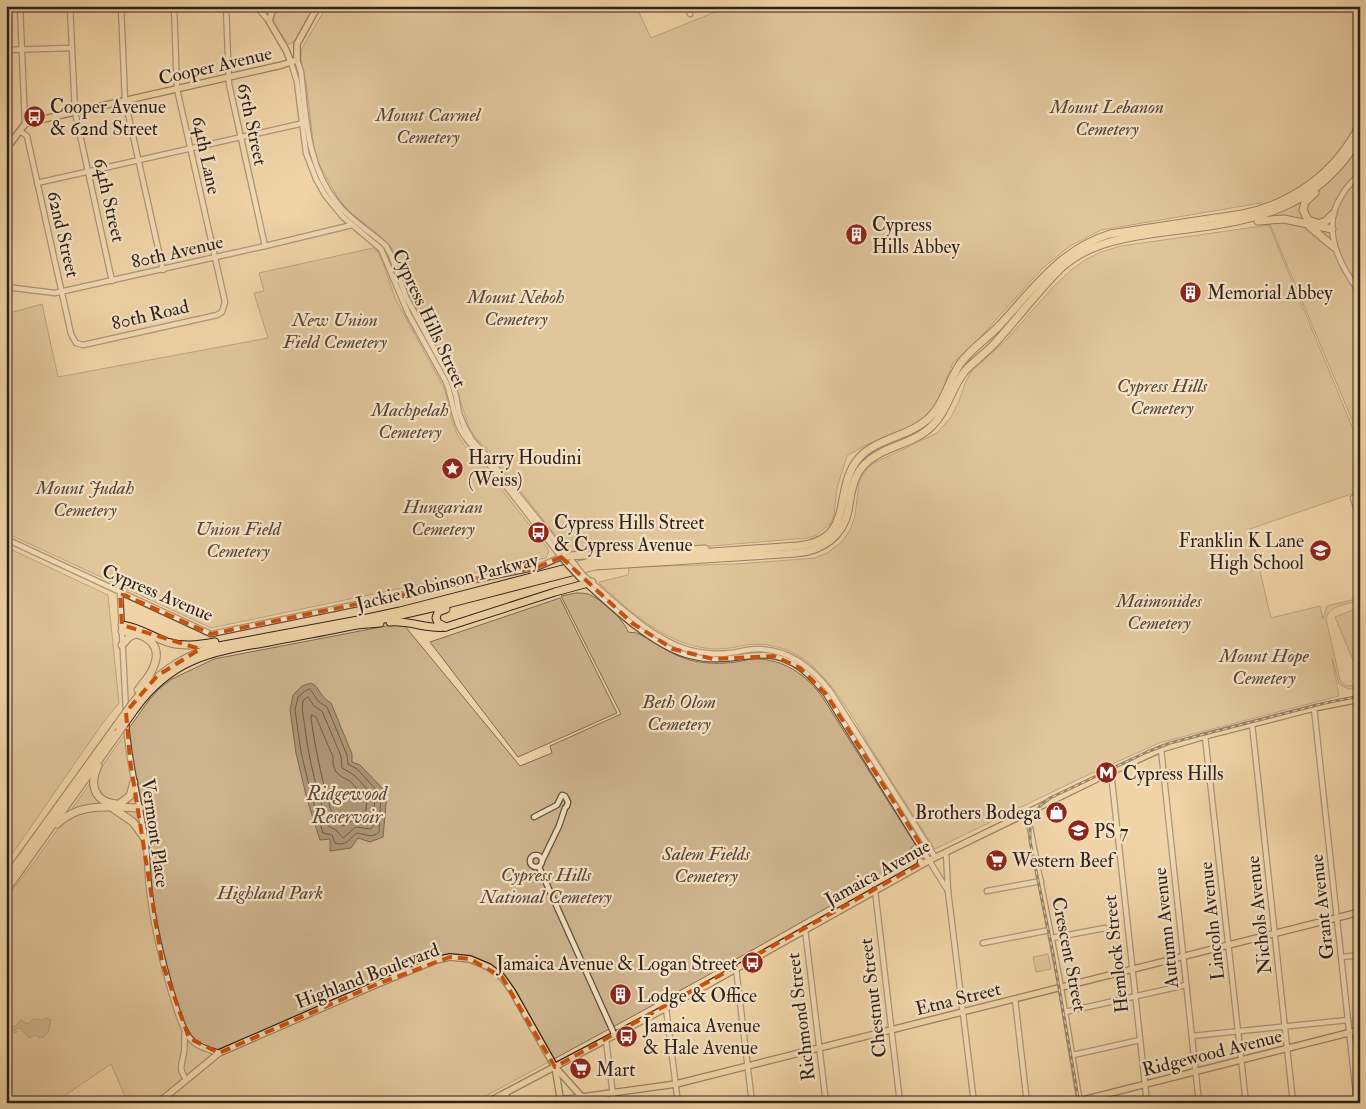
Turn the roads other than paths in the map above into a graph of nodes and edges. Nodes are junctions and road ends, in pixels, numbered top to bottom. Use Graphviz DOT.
graph roads {
  1 [pos="20,6"];
  2 [pos="70,6"];
  3 [pos="121,6"];
  4 [pos="174,6"];
  5 [pos="226,6"];
  6 [pos="256,6"];
  7 [pos="288,6"];
  8 [pos="318,6"];
  9 [pos="688,6"];
  10 [pos="273,8"];
  11 [pos="690,14"];
  12 [pos="269,21"];
  13 [pos="297,44"];
  14 [pos="284,45"];
  15 [pos="71,48"];
  16 [pos="6,50"];
  17 [pos="21,50"];
  18 [pos="294,61"];
  19 [pos="228,77"];
  20 [pos="177,89"];
  21 [pos="126,100"];
  22 [pos="75,112"];
  23 [pos="304,123"];
  24 [pos="25,124"];
  25 [pos="1360,125"];
  26 [pos="20,131"];
  27 [pos="240,137"];
  28 [pos="1360,137"];
  29 [pos="6,149"];
  30 [pos="190,149"];
  31 [pos="139,160"];
  32 [pos="88,171"];
  33 [pos="1360,174"];
  34 [pos="1326,179"];
  35 [pos="37,183"];
  36 [pos="1333,214"];
  37 [pos="1232,222"];
  38 [pos="1318,224"];
  39 [pos="352,225"];
  40 [pos="1308,225"];
  41 [pos="1332,227"];
  42 [pos="265,246"];
  43 [pos="1334,247"];
  44 [pos="214,258"];
  45 [pos="163,270"];
  46 [pos="112,281"];
  47 [pos="6,286"];
  48 [pos="62,292"];
  49 [pos="1360,293"];
  50 [pos="224,308"];
  51 [pos="79,345"];
  52 [pos="470,441"];
  53 [pos="1360,495"];
  54 [pos="1360,519"];
  55 [pos="6,539"];
  56 [pos="743,549"];
  57 [pos="567,559"];
  58 [pos="589,583"];
  59 [pos="120,593"];
  60 [pos="474,598"];
  61 [pos="355,625"];
  62 [pos="446,627"];
  63 [pos="122,628"];
  64 [pos="138,633"];
  65 [pos="252,639"];
  66 [pos="122,645"];
  67 [pos="1360,699"];
  68 [pos="134,706"];
  69 [pos="1314,708"];
  70 [pos="1252,724"];
  71 [pos="1205,736"];
  72 [pos="108,747"];
  73 [pos="1161,750"];
  74 [pos="1111,772"];
  75 [pos="134,782"];
  76 [pos="119,804"];
  77 [pos="139,806"];
  78 [pos="111,808"];
  79 [pos="1027,812"];
  80 [pos="534,817"];
  81 [pos="45,834"];
  82 [pos="146,840"];
  83 [pos="922,847"];
  84 [pos="946,852"];
  85 [pos="932,858"];
  86 [pos="542,861"];
  87 [pos="920,864"];
  88 [pos="539,867"];
  89 [pos="6,879"];
  90 [pos="1041,881"];
  91 [pos="6,890"];
  92 [pos="875,890"];
  93 [pos="948,891"];
  94 [pos="987,891"];
  95 [pos="1360,912"];
  96 [pos="1338,918"];
  97 [pos="1105,928"];
  98 [pos="805,929"];
  99 [pos="1050,930"];
  100 [pos="1275,933"];
  101 [pos="1052,938"];
  102 [pos="983,943"];
  103 [pos="1228,945"];
  104 [pos="1360,955"];
  105 [pos="1183,956"];
  106 [pos="1342,957"];
  107 [pos="736,968"];
  108 [pos="1132,969"];
  109 [pos="1186,985"];
  110 [pos="1061,987"];
  111 [pos="1135,997"];
  112 [pos="1014,999"];
  113 [pos="666,1008"];
  114 [pos="963,1012"];
  115 [pos="1065,1012"];
  116 [pos="1348,1020"];
  117 [pos="1285,1026"];
  118 [pos="185,1030"];
  119 [pos="891,1030"];
  120 [pos="1360,1030"];
  121 [pos="1238,1031"];
  122 [pos="1350,1032"];
  123 [pos="615,1036"];
  124 [pos="1192,1036"];
  125 [pos="606,1040"];
  126 [pos="1140,1040"];
  127 [pos="819,1048"];
  128 [pos="1288,1048"];
  129 [pos="219,1053"];
  130 [pos="1073,1055"];
  131 [pos="1241,1060"];
  132 [pos="747,1066"];
  133 [pos="555,1067"];
  134 [pos="1196,1071"];
  135 [pos="186,1079"];
  136 [pos="676,1084"];
  137 [pos="1145,1084"];
  138 [pos="506,1092"];
  139 [pos="612,1093"];
  140 [pos="582,1096"];
  141 [pos="561,1101"];
  142 [pos="1080,1102"];
  143 [pos="158,1103"];
  144 [pos="486,1103"];
  145 [pos="507,1103"];
  146 [pos="588,1103"];
  147 [pos="614,1103"];
  148 [pos="678,1103"];
  149 [pos="752,1103"];
  150 [pos="826,1103"];
  151 [pos="900,1103"];
  152 [pos="974,1103"];
  153 [pos="1027,1103"];
  154 [pos="1071,1103"];
  155 [pos="1147,1103"];
  156 [pos="1199,1103"];
  157 [pos="1246,1103"];
  158 [pos="1293,1103"];
  159 [pos="1358,1103"];
  1 -- 17 [label="street"];
  2 -- 15 [label="street, 64th Street"];
  3 -- 21 [label="street"];
  4 -- 20 [label="street, 64th Lane"];
  5 -- 19 [label="street, 65th Street"];
  6 -- 12 [label="street, Cypress Hills Street"];
  7 -- 10 [label="main road, Cooper Avenue"];
  8 -- 13 [label="main road, Cooper Avenue"];
  9 -- 11 [label="street"];
  10 -- 12 [label="main road, Cooper Avenue"];
  12 -- 14 [label="main road, Cypress Hills Street"];
  13 -- 14 [label="main road"];
  13 -- 18 [label="main road, Cooper Avenue"];
  14 -- 18 [label="main road, Cypress Hills Street"];
  15 -- 17 [label="street"];
  15 -- 22 [label="street, 64th Street"];
  16 -- 17 [label="street"];
  17 -- 24 [label="street"];
  18 -- 19 [label="main road, Cooper Avenue"];
  18 -- 23 [label="street, Cypress Hills Street"];
  19 -- 20 [label="main road, Cooper Avenue"];
  19 -- 27 [label="street, 65th Street"];
  20 -- 21 [label="main road, Cooper Avenue"];
  20 -- 30 [label="street, 64th Lane"];
  21 -- 22 [label="main road, Cooper Avenue"];
  21 -- 31 [label="street"];
  22 -- 24 [label="main road, Cooper Avenue"];
  22 -- 32 [label="street, 64th Street"];
  23 -- 27 [label="street"];
  23 -- 39 [label="street, Cypress Hills Street"];
  23 -- 52 [label="street, Cypress Hills Street"];
  24 -- 26 [label="main road"];
  25 -- 56 [label="highway, Jackie Robinson Parkway"];
  26 -- 29 [label="main road"];
  26 -- 35 [label="street, 62nd Street"];
  27 -- 30 [label="street"];
  27 -- 42 [label="street, 65th Street"];
  28 -- 34 [label="highway, Jackie Robinson Parkway"];
  30 -- 31 [label="street"];
  30 -- 44 [label="street, 64th Lane"];
  31 -- 32 [label="street"];
  31 -- 45 [label="street"];
  32 -- 35 [label="street"];
  32 -- 46 [label="street, 64th Street"];
  33 -- 36 [label="street"];
  34 -- 37 [label="highway, Jackie Robinson Parkway"];
  34 -- 38 [label="highway"];
  35 -- 48 [label="street, 62nd Street"];
  36 -- 38 [label="highway"];
  36 -- 41 [label="street"];
  37 -- 40 [label="highway"];
  37 -- 60 [label="highway, Jackie Robinson Parkway"];
  38 -- 41 [label="highway"];
  39 -- 42 [label="street, 80th Avenue"];
  39 -- 52 [label="street, Cypress Hills Street"];
  40 -- 41 [label="highway"];
  40 -- 43 [label="highway"];
  41 -- 43 [label="street"];
  42 -- 44 [label="street, 80th Avenue"];
  43 -- 49 [label="street"];
  44 -- 45 [label="street, 80th Avenue"];
  44 -- 50 [label="street, 64th Lane"];
  45 -- 46 [label="street, 80th Avenue"];
  46 -- 48 [label="street, 80th Avenue"];
  47 -- 48 [label="street, 80th Avenue"];
  48 -- 51 [label="street, 62nd Street"];
  50 -- 51 [label="street, 80th Road"];
  52 -- 57 [label="street, Cypress Hills Street"];
  53 -- 54 [label="street"];
  55 -- 59 [label="street, Cypress Avenue"];
  56 -- 57 [label="highway"];
  56 -- 65 [label="highway, Jackie Robinson Parkway"];
  57 -- 58 [label="street, Cypress Hills Street, bridge"];
  57 -- 59 [label="street, Cypress Avenue"];
  58 -- 62 [label="highway"];
  58 -- 83 [label="street, Cypress Hills Street"];
  58 -- 85 [label="street, Cypress Hills Street"];
  59 -- 63 [label="street, Vermont Place"];
  60 -- 61 [label="highway, Jackie Robinson Parkway"];
  60 -- 62 [label="highway"];
  61 -- 62 [label="highway"];
  61 -- 68 [label="highway, Jackie Robinson Parkway"];
  63 -- 64 [label="highway"];
  63 -- 65 [label="highway"];
  63 -- 66 [label="street, Vermont Place"];
  64 -- 66 [label="highway"];
  64 -- 68 [label="highway"];
  65 -- 68 [label="highway, Jackie Robinson Parkway"];
  66 -- 75 [label="street, Vermont Place"];
  67 -- 69 [label="main road, Jamaica Avenue"];
  68 -- 72 [label="highway, Jackie Robinson Parkway, bridge"];
  68 -- 89 [label="highway, Jackie Robinson Parkway, bridge"];
  69 -- 70 [label="main road, Jamaica Avenue"];
  69 -- 96 [label="street, Grant Avenue"];
  70 -- 71 [label="main road, Jamaica Avenue"];
  70 -- 100 [label="street, Nichols Avenue"];
  71 -- 73 [label="main road, Jamaica Avenue"];
  71 -- 103 [label="street, Lincoln Avenue"];
  72 -- 76 [label="highway"];
  72 -- 81 [label="highway, Jackie Robinson Parkway"];
  73 -- 74 [label="main road, Jamaica Avenue"];
  73 -- 105 [label="street, Autumn Avenue"];
  74 -- 79 [label="main road, Jamaica Avenue"];
  74 -- 108 [label="street, Hemlock Street"];
  75 -- 76 [label="highway"];
  75 -- 77 [label="street, Vermont Place"];
  76 -- 77 [label="highway"];
  77 -- 78 [label="highway"];
  77 -- 82 [label="street, Vermont Place"];
  78 -- 81 [label="highway"];
  78 -- 82 [label="highway"];
  79 -- 84 [label="main road, Jamaica Avenue"];
  79 -- 90 [label="street, Crescent Street"];
  80 -- 86 [label="street"];
  81 -- 91 [label="highway, Jackie Robinson Parkway"];
  82 -- 118 [label="street, Vermont Place"];
  83 -- 85 [label="street, Cypress Hills Street"];
  83 -- 87 [label="street"];
  84 -- 85 [label="main road, Jamaica Avenue"];
  84 -- 93 [label="street"];
  85 -- 87 [label="main road, Jamaica Avenue"];
  85 -- 93 [label="street"];
  86 -- 88 [label="street"];
  86 -- 88 [label="street"];
  87 -- 92 [label="main road, Jamaica Avenue"];
  88 -- 123 [label="street"];
  90 -- 94 [label="street"];
  90 -- 99 [label="street, Crescent Street"];
  92 -- 98 [label="main road, Jamaica Avenue"];
  92 -- 119 [label="street, Chestnut Street"];
  93 -- 114 [label="street"];
  95 -- 96 [label="main road, Etna Street"];
  96 -- 100 [label="main road, Etna Street"];
  96 -- 106 [label="street, Grant Avenue"];
  97 -- 101 [label="street"];
  98 -- 107 [label="main road, Jamaica Avenue"];
  98 -- 127 [label="street, Richmond Street"];
  99 -- 101 [label="street, Crescent Street"];
  99 -- 102 [label="street"];
  100 -- 103 [label="main road, Etna Street"];
  100 -- 117 [label="street, Nichols Avenue"];
  101 -- 110 [label="street, Crescent Street"];
  103 -- 105 [label="main road, Etna Street"];
  103 -- 121 [label="street, Lincoln Avenue"];
  104 -- 106 [label="street"];
  105 -- 108 [label="main road, Etna Street"];
  105 -- 109 [label="street, Autumn Avenue"];
  106 -- 116 [label="street, Grant Avenue"];
  107 -- 113 [label="main road, Jamaica Avenue"];
  107 -- 132 [label="street"];
  108 -- 110 [label="main road, Etna Street"];
  108 -- 111 [label="street, Hemlock Street"];
  109 -- 111 [label="street"];
  109 -- 124 [label="street, Autumn Avenue"];
  110 -- 112 [label="main road, Etna Street"];
  110 -- 115 [label="street, Crescent Street"];
  111 -- 115 [label="street"];
  111 -- 126 [label="street, Hemlock Street"];
  112 -- 114 [label="main road, Etna Street"];
  112 -- 153 [label="street"];
  113 -- 123 [label="main road, Jamaica Avenue"];
  113 -- 136 [label="street"];
  114 -- 119 [label="main road, Etna Street"];
  114 -- 152 [label="street"];
  115 -- 130 [label="street, Crescent Street"];
  116 -- 117 [label="street"];
  116 -- 122 [label="street, Grant Avenue"];
  117 -- 121 [label="street"];
  117 -- 128 [label="street, Nichols Avenue"];
  118 -- 129 [label="street, Vermont Place"];
  118 -- 135 [label="street"];
  119 -- 127 [label="main road, Etna Street"];
  119 -- 151 [label="street, Chestnut Street"];
  120 -- 122 [label="main road, Ridgewood Avenue"];
  121 -- 124 [label="street"];
  121 -- 131 [label="street, Lincoln Avenue"];
  122 -- 128 [label="main road, Ridgewood Avenue"];
  122 -- 159 [label="street, Grant Avenue"];
  123 -- 125 [label="main road, Jamaica Avenue"];
  124 -- 134 [label="street, Autumn Avenue"];
  125 -- 133 [label="main road, Jamaica Avenue"];
  125 -- 139 [label="street"];
  126 -- 130 [label="street"];
  126 -- 137 [label="street, Hemlock Street"];
  127 -- 132 [label="main road, Etna Street"];
  127 -- 150 [label="street, Richmond Street"];
  128 -- 131 [label="main road, Ridgewood Avenue"];
  128 -- 158 [label="street, Nichols Avenue"];
  129 -- 133 [label="main road, Highland Boulevard"];
  129 -- 135 [label="main road, Highland Boulevard"];
  130 -- 142 [label="street, Crescent Street"];
  131 -- 134 [label="main road, Ridgewood Avenue"];
  131 -- 157 [label="street, Lincoln Avenue"];
  132 -- 136 [label="main road, Etna Street"];
  132 -- 149 [label="street"];
  133 -- 138 [label="main road, Jamaica Avenue"];
  133 -- 140 [label="main road"];
  133 -- 141 [label="main road"];
  134 -- 137 [label="main road, Ridgewood Avenue"];
  134 -- 156 [label="street, Autumn Avenue"];
  135 -- 143 [label="main road, Highland Boulevard"];
  136 -- 139 [label="main road, Etna Street"];
  136 -- 148 [label="street"];
  137 -- 142 [label="main road, Ridgewood Avenue"];
  137 -- 155 [label="street, Hemlock Street"];
  138 -- 144 [label="main road, Jamaica Avenue"];
  138 -- 145 [label="street"];
  139 -- 140 [label="main road, Etna Street"];
  139 -- 147 [label="street"];
  140 -- 141 [label="street, Etna Street"];
  140 -- 146 [label="street"];
  142 -- 154 [label="main road, Ridgewood Avenue"];
}
